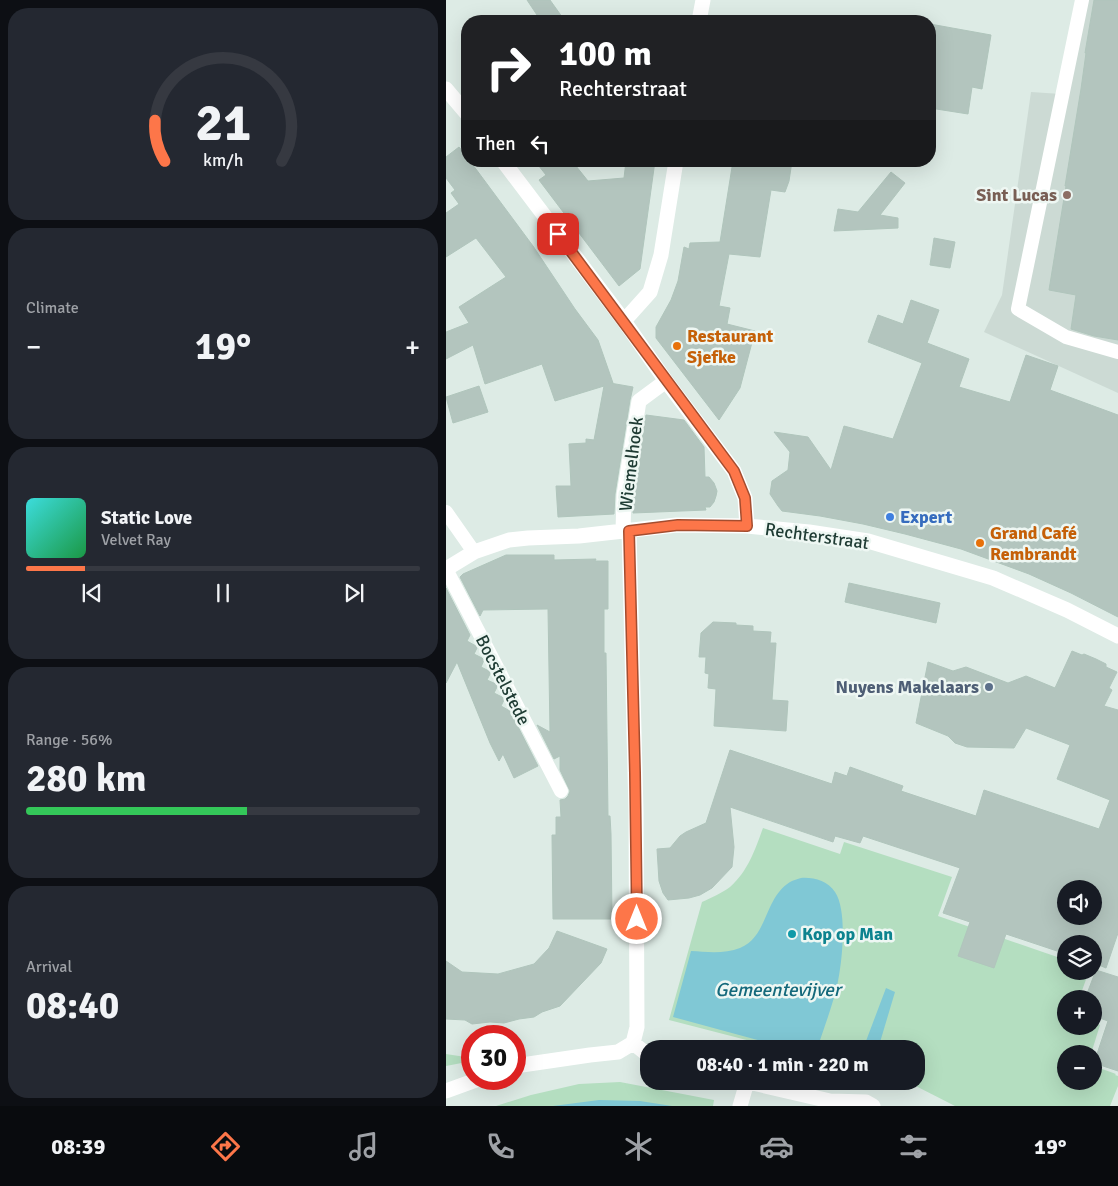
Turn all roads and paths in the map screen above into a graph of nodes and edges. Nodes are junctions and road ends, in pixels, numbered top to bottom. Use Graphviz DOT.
graph roads {
  1 [pos="703,0"];
  2 [pos="1082,0"];
  3 [pos="700,15"];
  4 [pos="446,89"];
  5 [pos="461,107"];
  6 [pos="508,167"];
  7 [pos="675,167"];
  8 [pos="624,321"];
  9 [pos="1118,352"];
  10 [pos="666,381"];
  11 [pos="446,512"];
  12 [pos="747,526"];
  13 [pos="626,531"];
  14 [pos="474,552"];
  15 [pos="446,569"];
  16 [pos="1118,636"];
  17 [pos="561,791"];
  18 [pos="633,1043"];
  19 [pos="640,1049"];
  20 [pos="526,1064"];
  21 [pos="461,1086"];
  22 [pos="744,1090"];
  23 [pos="781,1090"];
  24 [pos="446,1091"];
  25 [pos="740,1106"];
  26 [pos="873,1106"];
  1 -- 3 [label="street"];
  2 -- 9 [label="lane"];
  4 -- 5 [label="street"];
  6 -- 8 [label="street"];
  7 -- 8 [label="street"];
  8 -- 10 [label="street"];
  10 -- 12 [label="street"];
  10 -- 13 [label="street, Wiemelhoek"];
  11 -- 14 [label="lane"];
  12 -- 13 [label="street, Rechterstraat"];
  12 -- 16 [label="street, Rechterstraat"];
  13 -- 14 [label="street, Rechterstraat"];
  13 -- 18 [label="street, Wiemelhoek"];
  14 -- 15 [label="street, Rechterstraat"];
  15 -- 17 [label="lane, Bocstelstede"];
  18 -- 19 [label="street"];
  18 -- 20 [label="street"];
  21 -- 24 [label="street"];
  22 -- 25 [label="street"];
  23 -- 26 [label="street"];
}
